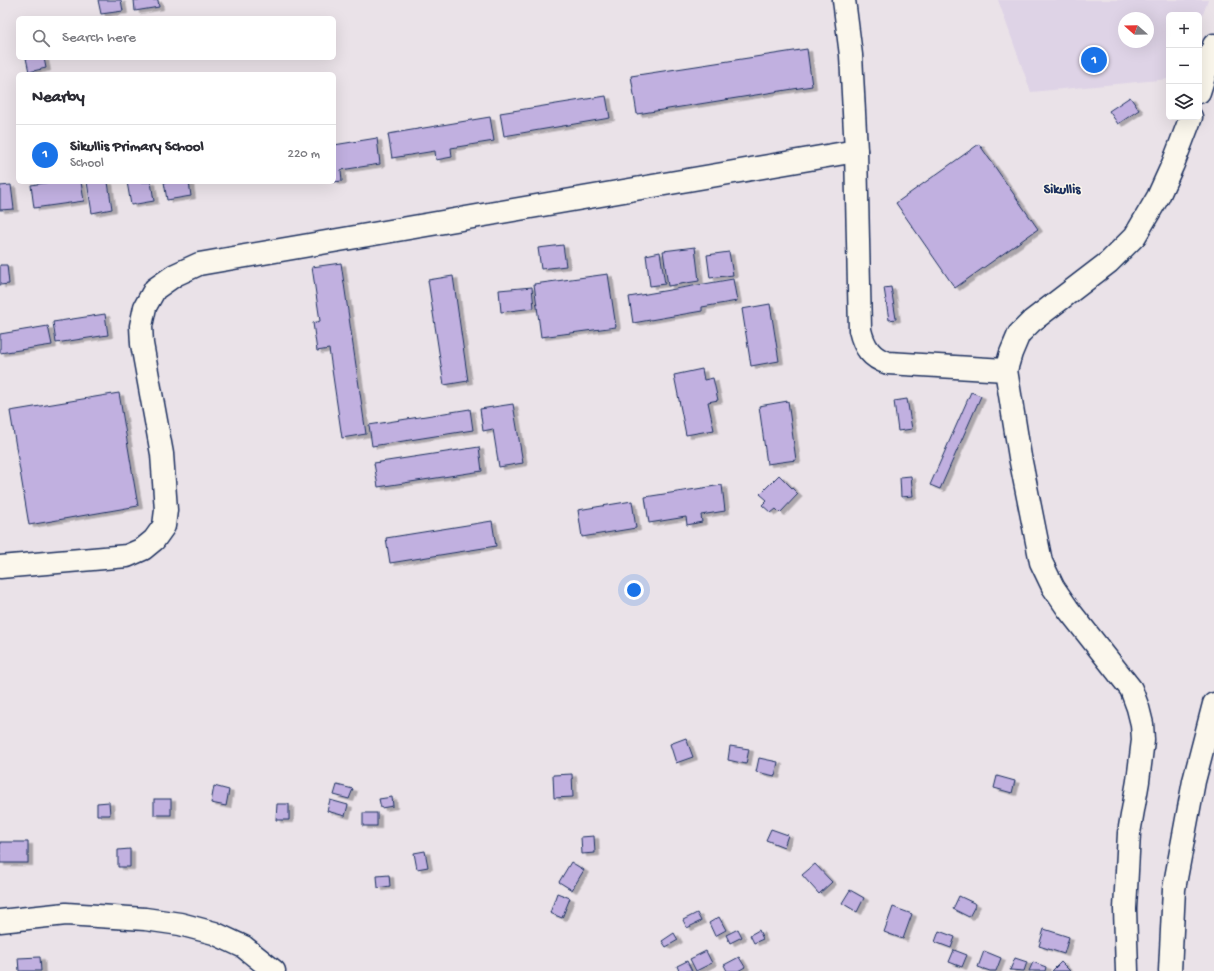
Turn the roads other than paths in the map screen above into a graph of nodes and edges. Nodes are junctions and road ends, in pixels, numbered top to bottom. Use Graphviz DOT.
graph roads {
  1 [pos="844,0"];
  2 [pos="1214,45"];
  3 [pos="1202,84"];
  4 [pos="1190,120"];
  5 [pos="856,151"];
  6 [pos="1006,370"];
  7 [pos="0,567"];
  8 [pos="1214,704"];
  9 [pos="0,921"];
  10 [pos="274,971"];
  11 [pos="1127,971"];
  12 [pos="1170,971"];
  1 -- 5 [label="street"];
  2 -- 3 [label="street"];
  4 -- 6 [label="street"];
  5 -- 6 [label="street"];
  5 -- 7 [label="street"];
  6 -- 11 [label="street"];
  8 -- 12 [label="street"];
  9 -- 10 [label="street"];
}
